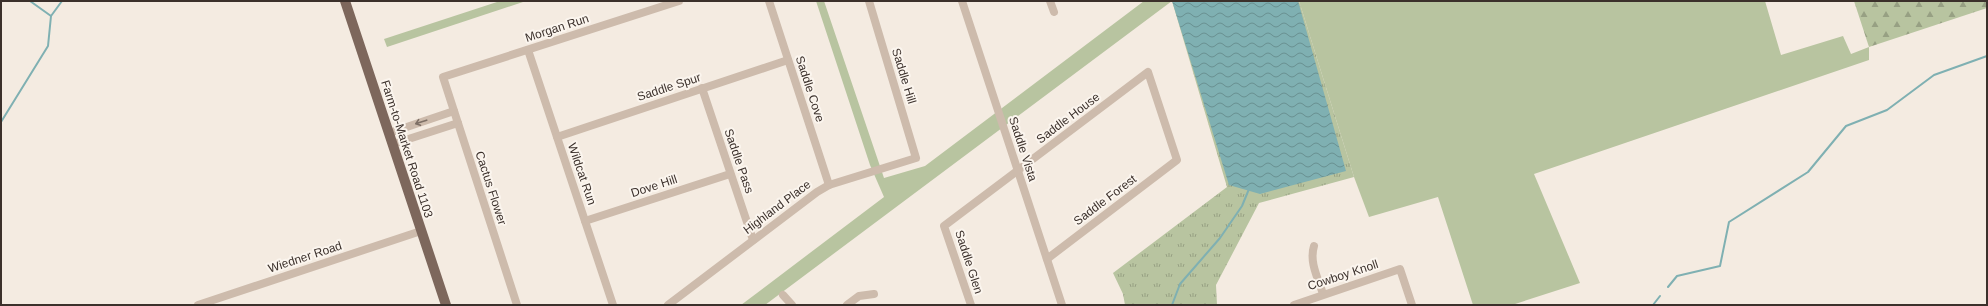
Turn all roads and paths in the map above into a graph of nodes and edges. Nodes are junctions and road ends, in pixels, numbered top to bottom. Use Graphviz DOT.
graph roads {
  1 [pos="345,1"];
  2 [pos="679,1"];
  3 [pos="769,1"];
  4 [pos="869,1"];
  5 [pos="962,1"];
  6 [pos="1050,1"];
  7 [pos="1054,12"];
  8 [pos="528,50"];
  9 [pos="788,60"];
  10 [pos="443,77"];
  11 [pos="702,88"];
  12 [pos="454,111"];
  13 [pos="458,123"];
  14 [pos="389,133"];
  15 [pos="557,136"];
  16 [pos="393,144"];
  17 [pos="916,158"];
  18 [pos="1177,160"];
  19 [pos="1018,171"];
  20 [pos="730,174"];
  21 [pos="829,185"];
  22 [pos="585,221"];
  23 [pos="944,226"];
  24 [pos="421,231"];
  25 [pos="753,240"];
  26 [pos="1314,246"];
  27 [pos="1047,259"];
  28 [pos="874,294"];
  29 [pos="1323,294"];
  30 [pos="783,295"];
  31 [pos="198,305"];
  32 [pos="446,305"];
  33 [pos="517,305"];
  34 [pos="613,305"];
  35 [pos="668,305"];
  36 [pos="792,305"];
  37 [pos="847,305"];
  38 [pos="970,305"];
  39 [pos="1062,305"];
  40 [pos="1294,305"];
  41 [pos="1412,305"];
  1 -- 14 [label="main road, Farm-to-Market Road 1103"];
  2 -- 8 [label="street, Morgan Run"];
  3 -- 9 [label="street, Saddle Cove"];
  4 -- 17 [label="street, Saddle Hill"];
  5 -- 19 [label="street, Saddle Vista"];
  6 -- 7 [label="street"];
  8 -- 10 [label="street, Morgan Run"];
  8 -- 15 [label="street, Wildcat Run"];
  9 -- 11 [label="street, Saddle Spur"];
  9 -- 21 [label="street, Saddle Cove"];
  10 -- 12 [label="street, Cactus Flower"];
  11 -- 15 [label="street, Saddle Spur"];
  11 -- 20 [label="street, Saddle Pass"];
  12 -- 13 [label="street, Cactus Flower"];
  12 -- 14 [label="street, one-way"];
  13 -- 16 [label="street"];
  13 -- 33 [label="street, Cactus Flower"];
  14 -- 16 [label="main road, Farm-to-Market Road 1103"];
  15 -- 22 [label="street, Wildcat Run"];
  16 -- 24 [label="main road, Farm-to-Market Road 1103"];
  17 -- 21 [label="street, Highland Place"];
  18 -- 19 [label="street, Saddle House"];
  18 -- 27 [label="street, Saddle Forest"];
  19 -- 23 [label="street, Saddle House"];
  19 -- 27 [label="street, Saddle Vista"];
  20 -- 22 [label="street, Dove Hill"];
  20 -- 25 [label="street, Saddle Pass"];
  21 -- 25 [label="street, Highland Place"];
  22 -- 34 [label="street, Wildcat Run"];
  23 -- 38 [label="street, Saddle Glen"];
  24 -- 31 [label="street, Wiedner Road"];
  24 -- 32 [label="main road, Farm-to-Market Road 1103"];
  25 -- 35 [label="street, Highland Place"];
  26 -- 29 [label="street"];
  27 -- 39 [label="street, Saddle Vista"];
  28 -- 37 [label="street"];
  29 -- 40 [label="street, Cowboy Knoll"];
  29 -- 41 [label="street, Cowboy Knoll"];
  30 -- 36 [label="street"];
}
